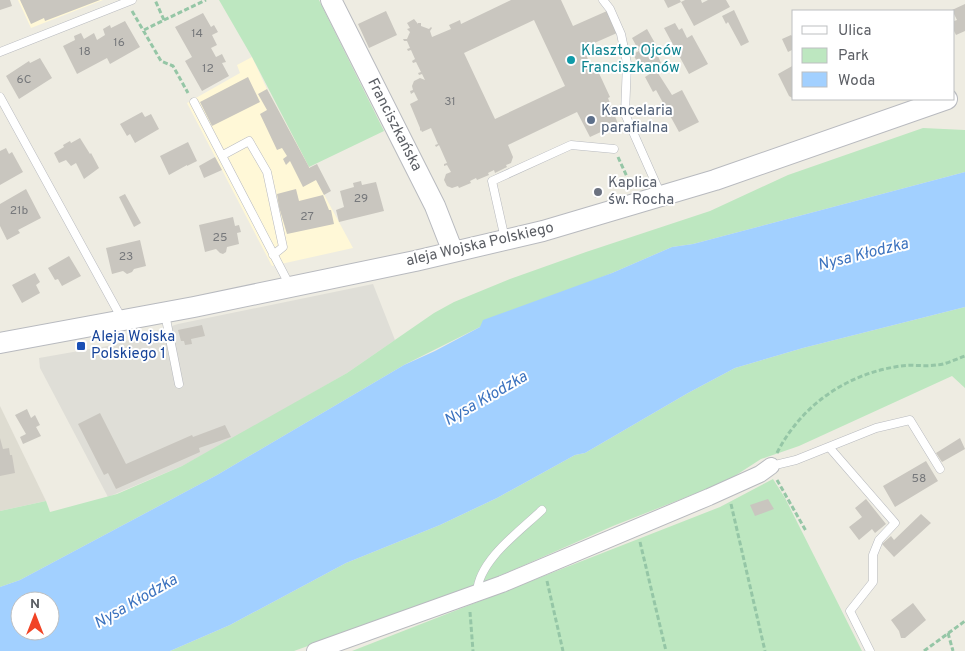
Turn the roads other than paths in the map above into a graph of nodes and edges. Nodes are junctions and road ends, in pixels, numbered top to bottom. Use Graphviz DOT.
graph roads {
  1 [pos="331,0"];
  2 [pos="603,0"];
  3 [pos="129,1"];
  4 [pos="0,52"];
  5 [pos="0,98"];
  6 [pos="945,100"];
  7 [pos="194,102"];
  8 [pos="614,149"];
  9 [pos="222,155"];
  10 [pos="661,197"];
  11 [pos="506,240"];
  12 [pos="453,252"];
  13 [pos="273,255"];
  14 [pos="290,286"];
  15 [pos="164,312"];
  16 [pos="123,320"];
  17 [pos="0,344"];
  18 [pos="179,384"];
  19 [pos="829,447"];
  20 [pos="771,466"];
  21 [pos="940,469"];
  22 [pos="542,510"];
  23 [pos="473,594"];
  24 [pos="315,651"];
  25 [pos="870,651"];
  1 -- 12 [label="street, Franciszkańska"];
  2 -- 10 [label="lane"];
  3 -- 4 [label="lane"];
  5 -- 16 [label="lane"];
  6 -- 10 [label="street, aleja Wojska Polskiego"];
  7 -- 9 [label="lane"];
  8 -- 11 [label="lane"];
  9 -- 13 [label="lane"];
  9 -- 13 [label="lane"];
  10 -- 11 [label="street, aleja Wojska Polskiego"];
  11 -- 12 [label="street, aleja Wojska Polskiego"];
  12 -- 14 [label="street, aleja Wojska Polskiego"];
  13 -- 14 [label="lane"];
  14 -- 15 [label="street, aleja Wojska Polskiego"];
  15 -- 16 [label="street, aleja Wojska Polskiego"];
  15 -- 18 [label="lane"];
  16 -- 17 [label="street, aleja Wojska Polskiego"];
  19 -- 20 [label="lane"];
  19 -- 21 [label="lane"];
  19 -- 25 [label="lane"];
  20 -- 23 [label="street"];
  22 -- 23 [label="lane"];
  23 -- 24 [label="street"];
}
